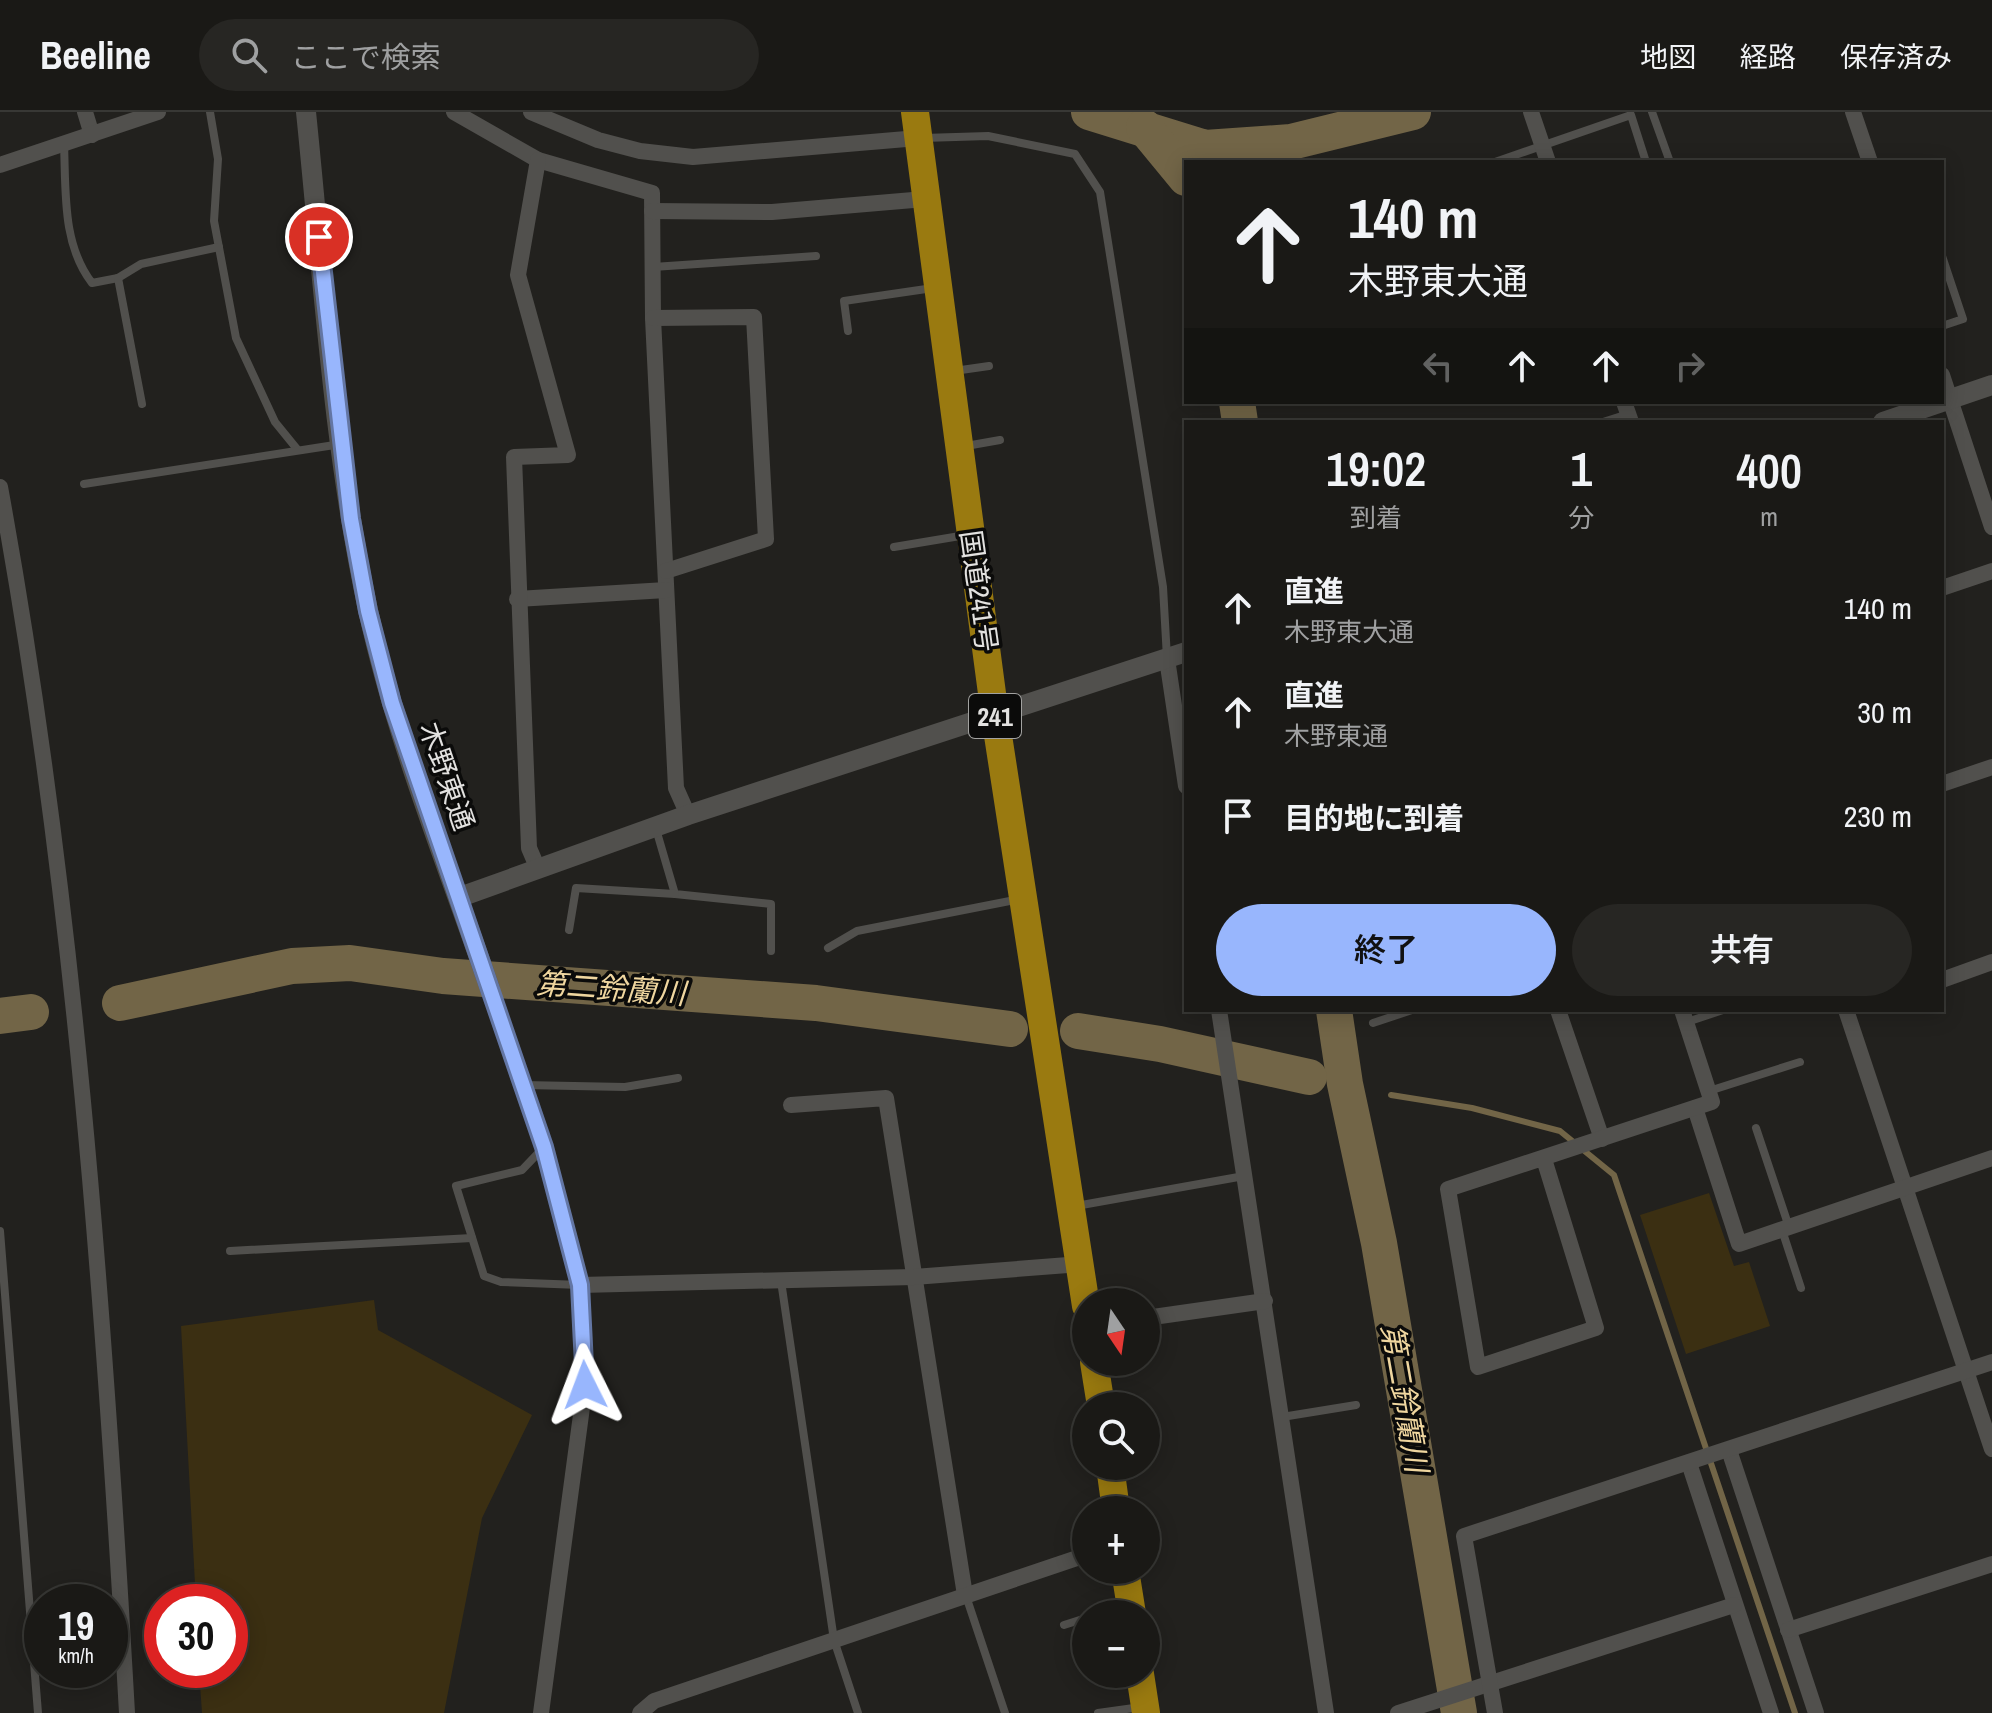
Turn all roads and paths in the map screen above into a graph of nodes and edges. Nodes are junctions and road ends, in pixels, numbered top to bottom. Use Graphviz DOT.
graph roads {
  1 [pos="85,112"];
  2 [pos="158,112"];
  3 [pos="210,112"];
  4 [pos="306,112"];
  5 [pos="454,112"];
  6 [pos="531,112"];
  7 [pos="1531,112"];
  8 [pos="1652,112"];
  9 [pos="1853,112"];
  10 [pos="1635,114"];
  11 [pos="916,125"];
  12 [pos="92,135"];
  13 [pos="64,144"];
  14 [pos="1545,154"];
  15 [pos="538,160"];
  16 [pos="1508,160"];
  17 [pos="1646,160"];
  18 [pos="1669,160"];
  19 [pos="1869,160"];
  20 [pos="0,165"];
  21 [pos="925,199"];
  22 [pos="652,211"];
  23 [pos="219,247"];
  24 [pos="816,256"];
  25 [pos="1944,262"];
  26 [pos="653,267"];
  27 [pos="118,278"];
  28 [pos="937,288"];
  29 [pos="653,318"];
  30 [pos="1944,325"];
  31 [pos="848,331"];
  32 [pos="989,366"];
  33 [pos="949,372"];
  34 [pos="1944,381"];
  35 [pos="1992,385"];
  36 [pos="1950,400"];
  37 [pos="1944,402"];
  38 [pos="142,404"];
  39 [pos="1938,404"];
  40 [pos="1889,420"];
  41 [pos="1000,440"];
  42 [pos="342,444"];
  43 [pos="959,447"];
  44 [pos="297,449"];
  45 [pos="84,484"];
  46 [pos="0,487"];
  47 [pos="1992,527"];
  48 [pos="971,535"];
  49 [pos="894,547"];
  50 [pos="666,571"];
  51 [pos="1992,571"];
  52 [pos="1944,587"];
  53 [pos="666,590"];
  54 [pos="517,599"];
  55 [pos="1177,656"];
  56 [pos="995,716"];
  57 [pos="1184,757"];
  58 [pos="1992,767"];
  59 [pos="1944,783"];
  60 [pos="688,815"];
  61 [pos="655,827"];
  62 [pos="538,869"];
  63 [pos="675,894"];
  64 [pos="460,897"];
  65 [pos="1025,898"];
  66 [pos="569,930"];
  67 [pos="828,948"];
  68 [pos="771,951"];
  69 [pos="1992,962"];
  70 [pos="1944,979"];
  71 [pos="490,989"];
  72 [pos="1219,1012"];
  73 [pos="1406,1012"];
  74 [pos="1559,1012"];
  75 [pos="1710,1012"];
  76 [pos="1849,1012"];
  77 [pos="1684,1016"];
  78 [pos="1373,1023"];
  79 [pos="1800,1062"];
  80 [pos="678,1078"];
  81 [pos="523,1085"];
  82 [pos="1709,1091"];
  83 [pos="791,1105"];
  84 [pos="1695,1108"];
  85 [pos="1756,1128"];
  86 [pos="1602,1139"];
  87 [pos="544,1147"];
  88 [pos="1992,1158"];
  89 [pos="1544,1159"];
  90 [pos="1245,1176"];
  91 [pos="1906,1187"];
  92 [pos="1072,1207"];
  93 [pos="1785,1228"];
  94 [pos="0,1231"];
  95 [pos="472,1238"];
  96 [pos="230,1251"];
  97 [pos="1081,1264"];
  98 [pos="914,1277"];
  99 [pos="781,1281"];
  100 [pos="580,1285"];
  101 [pos="1084,1288"];
  102 [pos="1801,1288"];
  103 [pos="1265,1301"];
  104 [pos="1160,1316"];
  105 [pos="1992,1362"];
  106 [pos="1966,1370"];
  107 [pos="1356,1405"];
  108 [pos="1282,1417"];
  109 [pos="1992,1449"];
  110 [pos="1729,1450"];
  111 [pos="1689,1463"];
  112 [pos="1072,1560"];
  113 [pos="1992,1564"];
  114 [pos="965,1595"];
  115 [pos="1734,1605"];
  116 [pos="1072,1622"];
  117 [pos="1064,1625"];
  118 [pos="1788,1630"];
  119 [pos="834,1640"];
  120 [pos="1490,1683"];
  121 [pos="1142,1688"];
  122 [pos="1145,1710"];
  123 [pos="38,1713"];
  124 [pos="127,1713"];
  125 [pos="541,1713"];
  126 [pos="640,1713"];
  127 [pos="858,1713"];
  128 [pos="1005,1713"];
  129 [pos="1098,1713"];
  130 [pos="1326,1713"];
  131 [pos="1398,1713"];
  132 [pos="1495,1713"];
  133 [pos="1771,1713"];
  134 [pos="1816,1713"];
  1 -- 12 [label="street"];
  2 -- 12 [label="street"];
  3 -- 23 [label="lane"];
  4 -- 42 [label="street, 木野東通"];
  5 -- 15 [label="street"];
  6 -- 11 [label="street"];
  7 -- 14 [label="street"];
  8 -- 18 [label="lane"];
  9 -- 19 [label="street"];
  10 -- 14 [label="lane"];
  10 -- 17 [label="lane"];
  11 -- 21 [label="highway, 国道241号 / 241"];
  11 -- 55 [label="lane"];
  12 -- 13 [label="street"];
  13 -- 20 [label="street"];
  13 -- 27 [label="lane"];
  14 -- 16 [label="lane"];
  15 -- 22 [label="street"];
  15 -- 54 [label="street"];
  21 -- 22 [label="street"];
  21 -- 28 [label="highway, 国道241号 / 241"];
  22 -- 26 [label="street"];
  23 -- 27 [label="lane"];
  23 -- 44 [label="lane"];
  24 -- 26 [label="lane"];
  25 -- 30 [label="lane"];
  26 -- 29 [label="street"];
  27 -- 38 [label="lane"];
  28 -- 31 [label="lane"];
  28 -- 33 [label="highway, 国道241号 / 241"];
  29 -- 50 [label="street"];
  29 -- 50 [label="street"];
  32 -- 33 [label="lane"];
  33 -- 43 [label="highway, 国道241号 / 241"];
  34 -- 36 [label="street"];
  35 -- 36 [label="street"];
  36 -- 37 [label="street"];
  36 -- 47 [label="street"];
  39 -- 40 [label="street"];
  41 -- 43 [label="lane"];
  42 -- 44 [label="lane"];
  42 -- 64 [label="street, 木野東通"];
  43 -- 48 [label="highway, 国道241号 / 241"];
  44 -- 45 [label="lane"];
  46 -- 124 [label="street"];
  48 -- 49 [label="lane"];
  48 -- 56 [label="highway, 国道241号 / 241"];
  50 -- 53 [label="street"];
  51 -- 52 [label="street"];
  53 -- 54 [label="street"];
  53 -- 60 [label="street"];
  54 -- 62 [label="street"];
  55 -- 56 [label="street"];
  55 -- 57 [label="street"];
  56 -- 60 [label="street"];
  56 -- 65 [label="highway, 国道241号 / 241"];
  58 -- 59 [label="street"];
  60 -- 61 [label="street"];
  61 -- 62 [label="street"];
  61 -- 63 [label="lane"];
  62 -- 64 [label="street"];
  63 -- 66 [label="lane"];
  63 -- 68 [label="lane"];
  64 -- 71 [label="street, 木野東通"];
  65 -- 67 [label="lane"];
  65 -- 92 [label="highway, 国道241号 / 241"];
  69 -- 70 [label="street"];
  71 -- 81 [label="street"];
  72 -- 90 [label="street"];
  73 -- 78 [label="lane"];
  74 -- 86 [label="street"];
  75 -- 77 [label="lane"];
  76 -- 91 [label="street"];
  77 -- 82 [label="street"];
  79 -- 82 [label="lane"];
  80 -- 81 [label="lane"];
  81 -- 87 [label="street"];
  82 -- 84 [label="street"];
  83 -- 98 [label="street"];
  84 -- 86 [label="street"];
  84 -- 93 [label="street"];
  85 -- 93 [label="lane"];
  86 -- 89 [label="street"];
  87 -- 95 [label="lane"];
  87 -- 100 [label="street"];
  88 -- 91 [label="street"];
  89 -- 89 [label="street"];
  90 -- 92 [label="lane"];
  90 -- 103 [label="street"];
  91 -- 93 [label="street"];
  91 -- 106 [label="street"];
  92 -- 97 [label="highway, 国道241号 / 241"];
  93 -- 102 [label="lane"];
  94 -- 123 [label="lane"];
  95 -- 96 [label="lane"];
  95 -- 100 [label="lane"];
  97 -- 98 [label="street"];
  97 -- 101 [label="highway, 国道241号 / 241"];
  98 -- 99 [label="street"];
  98 -- 114 [label="street"];
  99 -- 100 [label="street"];
  99 -- 119 [label="lane"];
  100 -- 125 [label="street"];
  103 -- 104 [label="street"];
  103 -- 108 [label="street"];
  105 -- 106 [label="street"];
  106 -- 109 [label="street"];
  106 -- 110 [label="street"];
  107 -- 108 [label="lane"];
  108 -- 130 [label="street"];
  110 -- 111 [label="street"];
  110 -- 118 [label="street"];
  111 -- 115 [label="street"];
  111 -- 120 [label="street"];
  112 -- 114 [label="street"];
  113 -- 118 [label="street"];
  114 -- 119 [label="street"];
  114 -- 128 [label="lane"];
  115 -- 120 [label="street"];
  115 -- 133 [label="street"];
  116 -- 117 [label="lane"];
  118 -- 134 [label="street"];
  119 -- 126 [label="street"];
  119 -- 127 [label="lane"];
  120 -- 131 [label="street"];
  120 -- 132 [label="street"];
  121 -- 122 [label="highway"];
  122 -- 129 [label="lane"];
}
